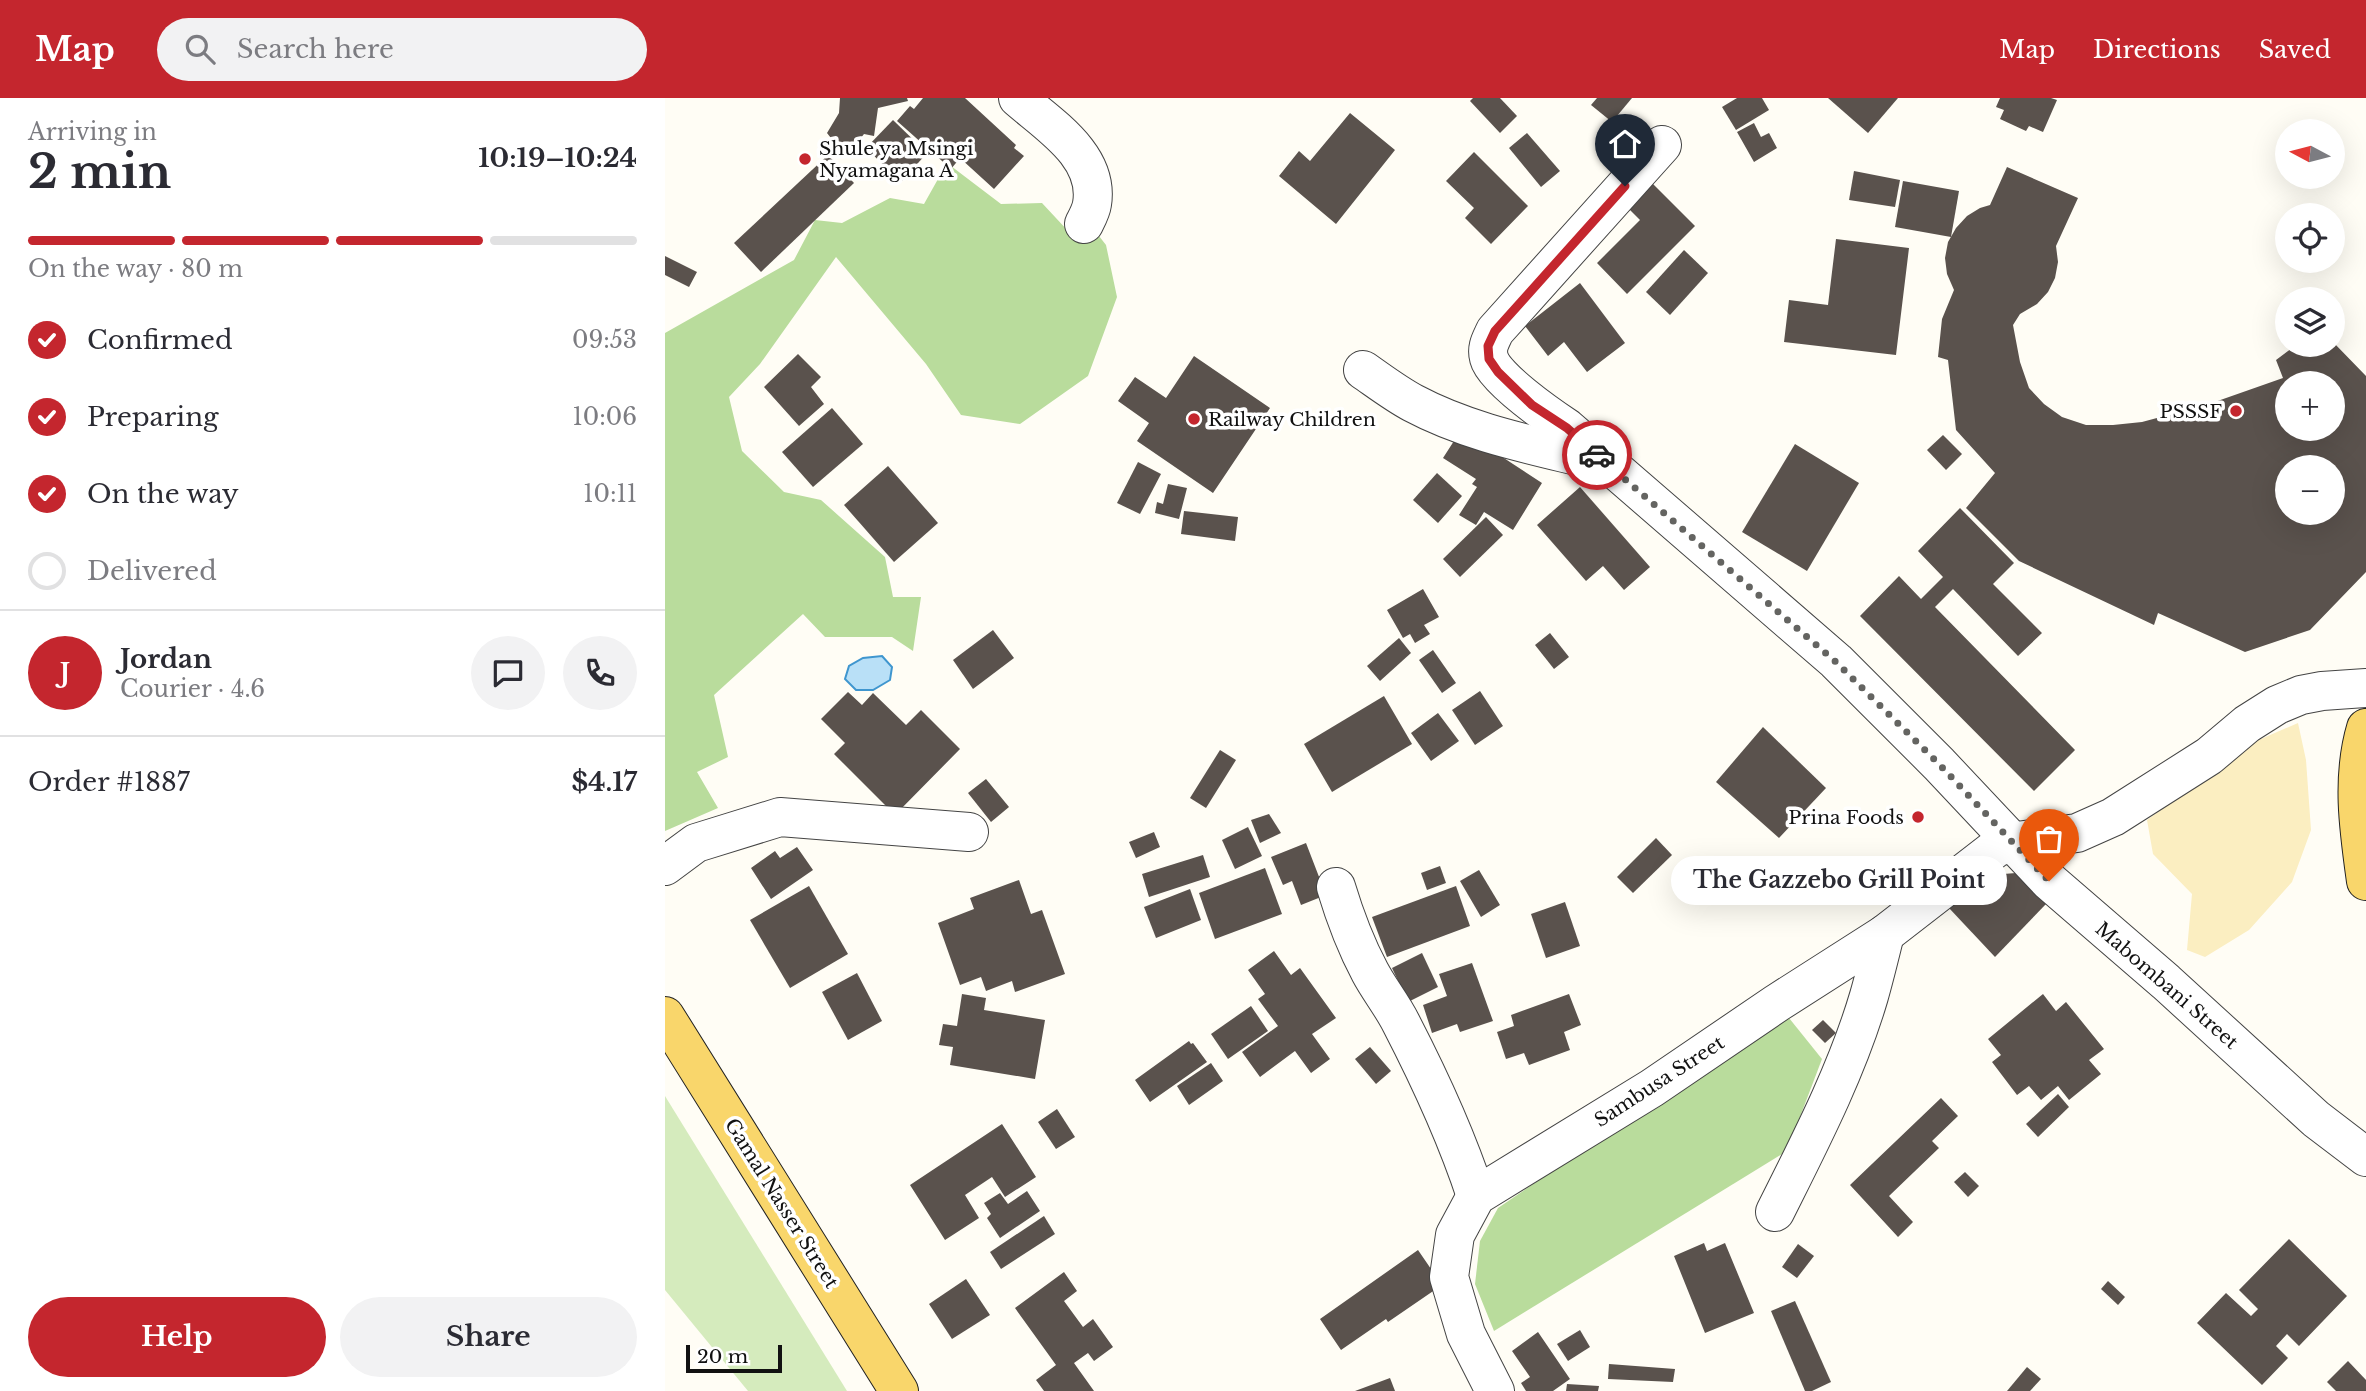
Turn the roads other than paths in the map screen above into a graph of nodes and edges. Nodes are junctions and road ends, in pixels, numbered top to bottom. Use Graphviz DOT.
graph roads {
  1 [pos="1018,98"];
  2 [pos="1662,145"];
  3 [pos="1084,224"];
  4 [pos="1363,370"];
  5 [pos="1532,405"];
  6 [pos="1522,443"];
  7 [pos="1606,463"];
  8 [pos="2366,688"];
  9 [pos="2366,728"];
  10 [pos="969,832"];
  11 [pos="2010,842"];
  12 [pos="665,866"];
  13 [pos="2366,881"];
  14 [pos="1336,887"];
  15 [pos="1885,934"];
  16 [pos="665,1016"];
  17 [pos="2366,1157"];
  18 [pos="1476,1196"];
  19 [pos="1775,1212"];
  20 [pos="899,1391"];
  21 [pos="1495,1391"];
  1 -- 3 [label="street"];
  2 -- 5 [label="street, Mabombani Street"];
  4 -- 6 [label="street, Mabombani Street"];
  5 -- 6 [label="street"];
  5 -- 7 [label="street, Mabombani Street"];
  6 -- 7 [label="street, Mabombani Street"];
  7 -- 11 [label="street, Mabombani Street"];
  8 -- 11 [label="street"];
  9 -- 13 [label="main road"];
  10 -- 12 [label="street"];
  11 -- 15 [label="street, Sambusa Street"];
  11 -- 17 [label="street, Mabombani Street"];
  14 -- 18 [label="street"];
  15 -- 18 [label="street, Sambusa Street"];
  15 -- 19 [label="street"];
  16 -- 20 [label="main road, Gamal Nasser Street"];
  18 -- 21 [label="street"];
}
